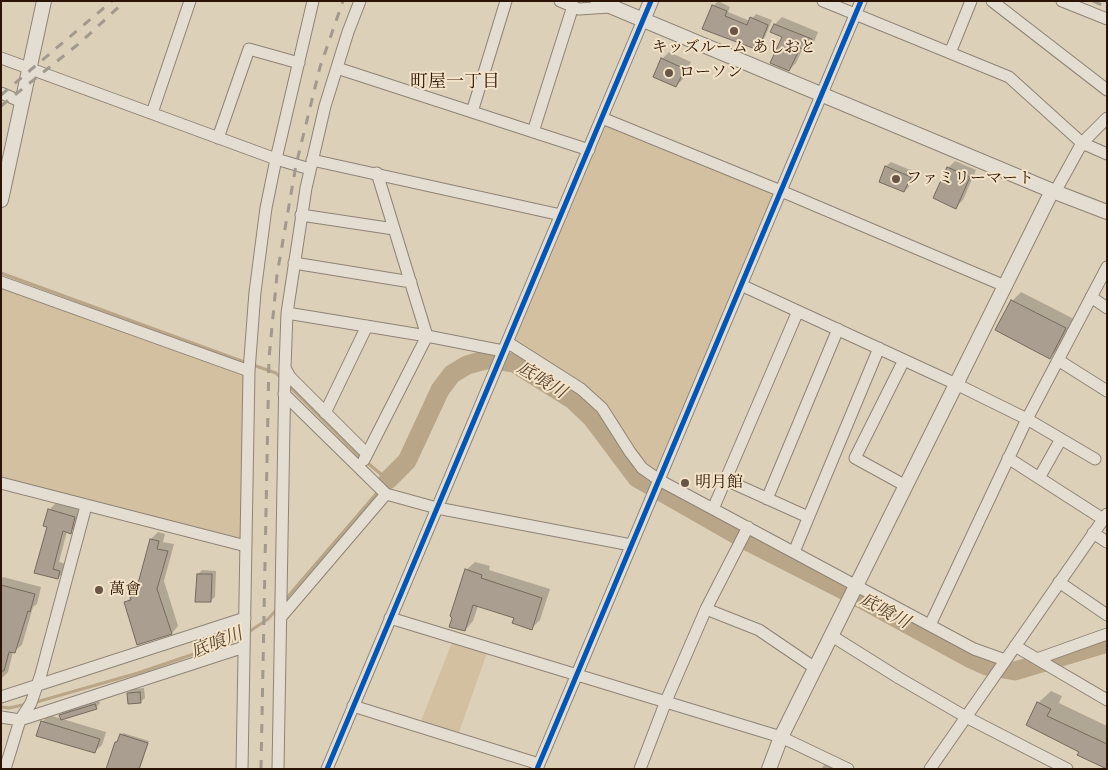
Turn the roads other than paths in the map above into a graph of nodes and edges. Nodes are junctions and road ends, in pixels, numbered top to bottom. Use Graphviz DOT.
graph roads {
  1 [pos="44,1"];
  2 [pos="190,1"];
  3 [pos="313,1"];
  4 [pos="360,1"];
  5 [pos="506,1"];
  6 [pos="560,1"];
  7 [pos="651,1"];
  8 [pos="823,1"];
  9 [pos="861,1"];
  10 [pos="971,1"];
  11 [pos="992,1"];
  12 [pos="1062,1"];
  13 [pos="603,3"];
  14 [pos="573,6"];
  15 [pos="856,15"];
  16 [pos="1107,19"];
  17 [pos="644,20"];
  18 [pos="950,53"];
  19 [pos="1,58"];
  20 [pos="298,63"];
  21 [pos="337,68"];
  22 [pos="30,69"];
  23 [pos="1107,90"];
  24 [pos="1,93"];
  25 [pos="822,94"];
  26 [pos="22,102"];
  27 [pos="472,112"];
  28 [pos="152,113"];
  29 [pos="602,118"];
  30 [pos="1107,118"];
  31 [pos="533,132"];
  32 [pos="218,138"];
  33 [pos="1082,143"];
  34 [pos="589,150"];
  35 [pos="1107,154"];
  36 [pos="276,159"];
  37 [pos="311,165"];
  38 [pos="377,173"];
  39 [pos="781,191"];
  40 [pos="1054,192"];
  41 [pos="1,200"];
  42 [pos="1107,212"];
  43 [pos="301,215"];
  44 [pos="561,215"];
  45 [pos="394,229"];
  46 [pos="294,263"];
  47 [pos="1106,270"];
  48 [pos="1,282"];
  49 [pos="411,282"];
  50 [pos="741,285"];
  51 [pos="1005,286"];
  52 [pos="1091,297"];
  53 [pos="1107,308"];
  54 [pos="798,311"];
  55 [pos="287,313"];
  56 [pos="367,326"];
  57 [pos="838,330"];
  58 [pos="427,336"];
  59 [pos="505,347"];
  60 [pos="879,348"];
  61 [pos="904,360"];
  62 [pos="1058,360"];
  63 [pos="285,368"];
  64 [pos="249,371"];
  65 [pos="956,384"];
  66 [pos="1107,391"];
  67 [pos="284,394"];
  68 [pos="325,412"];
  69 [pos="1027,419"];
  70 [pos="1061,439"];
  71 [pos="367,454"];
  72 [pos="1008,458"];
  73 [pos="1095,459"];
  74 [pos="360,468"];
  75 [pos="1039,478"];
  76 [pos="659,480"];
  77 [pos="726,480"];
  78 [pos="1,483"];
  79 [pos="906,486"];
  80 [pos="386,494"];
  81 [pos="768,499"];
  82 [pos="86,506"];
  83 [pos="437,508"];
  84 [pos="713,509"];
  85 [pos="1105,516"];
  86 [pos="808,517"];
  87 [pos="748,527"];
  88 [pos="1093,533"];
  89 [pos="1107,542"];
  90 [pos="246,546"];
  91 [pos="631,546"];
  92 [pos="794,552"];
  93 [pos="1059,582"];
  94 [pos="857,585"];
  95 [pos="706,610"];
  96 [pos="1107,615"];
  97 [pos="281,617"];
  98 [pos="245,618"];
  99 [pos="390,618"];
  100 [pos="930,625"];
  101 [pos="1107,634"];
  102 [pos="832,636"];
  103 [pos="1015,646"];
  104 [pos="244,647"];
  105 [pos="1037,659"];
  106 [pos="1005,660"];
  107 [pos="816,668"];
  108 [pos="577,674"];
  109 [pos="36,687"];
  110 [pos="1,697"];
  111 [pos="1107,700"];
  112 [pos="666,701"];
  113 [pos="353,706"];
  114 [pos="1,717"];
  115 [pos="966,717"];
  116 [pos="20,720"];
  117 [pos="781,737"];
  118 [pos="538,766"];
  119 [pos="5,769"];
  120 [pos="242,769"];
  121 [pos="278,769"];
  122 [pos="326,769"];
  123 [pos="640,769"];
  124 [pos="769,769"];
  125 [pos="848,769"];
  126 [pos="930,769"];
  127 [pos="1067,769"];
  1 -- 22 [label="street"];
  2 -- 28 [label="street"];
  3 -- 20 [label="street"];
  4 -- 21 [label="street"];
  5 -- 27 [label="street"];
  6 -- 14 [label="street"];
  7 -- 17 [label="street"];
  8 -- 15 [label="street"];
  9 -- 15 [label="street"];
  10 -- 18 [label="street"];
  11 -- 23 [label="street"];
  12 -- 16 [label="street"];
  13 -- 14 [label="street"];
  13 -- 17 [label="street"];
  14 -- 31 [label="street"];
  15 -- 18 [label="street"];
  15 -- 25 [label="street"];
  17 -- 25 [label="street"];
  17 -- 29 [label="street"];
  18 -- 33 [label="street"];
  19 -- 22 [label="street"];
  20 -- 32 [label="street"];
  20 -- 36 [label="street"];
  21 -- 27 [label="street"];
  21 -- 37 [label="street"];
  22 -- 26 [label="street"];
  22 -- 28 [label="street"];
  24 -- 26 [label="street"];
  25 -- 39 [label="street"];
  25 -- 40 [label="street"];
  26 -- 41 [label="street"];
  27 -- 31 [label="street"];
  28 -- 32 [label="street"];
  29 -- 34 [label="street"];
  29 -- 39 [label="street"];
  30 -- 33 [label="street"];
  31 -- 34 [label="street"];
  32 -- 36 [label="street"];
  33 -- 35 [label="street"];
  33 -- 40 [label="street"];
  34 -- 44 [label="street"];
  36 -- 37 [label="street"];
  36 -- 64 [label="street"];
  37 -- 38 [label="street"];
  37 -- 43 [label="street"];
  38 -- 44 [label="street"];
  38 -- 45 [label="street"];
  39 -- 50 [label="street"];
  39 -- 51 [label="street"];
  40 -- 42 [label="street"];
  40 -- 51 [label="street"];
  43 -- 45 [label="street"];
  43 -- 46 [label="street"];
  44 -- 59 [label="street"];
  45 -- 49 [label="street"];
  46 -- 49 [label="street"];
  46 -- 55 [label="street"];
  47 -- 52 [label="street"];
  48 -- 64 [label="street"];
  49 -- 58 [label="street"];
  50 -- 54 [label="street"];
  50 -- 76 [label="street"];
  51 -- 65 [label="street"];
  52 -- 53 [label="street"];
  52 -- 62 [label="street"];
  54 -- 57 [label="street"];
  54 -- 77 [label="street"];
  55 -- 56 [label="street"];
  55 -- 63 [label="street"];
  56 -- 58 [label="street"];
  56 -- 68 [label="street"];
  57 -- 60 [label="street"];
  57 -- 81 [label="street"];
  58 -- 59 [label="street"];
  58 -- 71 [label="street"];
  59 -- 76 [label="street"];
  59 -- 83 [label="street"];
  60 -- 61 [label="street"];
  60 -- 86 [label="street"];
  61 -- 65 [label="street"];
  61 -- 79 [label="street"];
  62 -- 66 [label="street"];
  62 -- 69 [label="street"];
  63 -- 67 [label="street"];
  63 -- 68 [label="street"];
  64 -- 90 [label="street"];
  65 -- 69 [label="street"];
  65 -- 79 [label="street"];
  67 -- 74 [label="street"];
  67 -- 97 [label="street"];
  68 -- 71 [label="street"];
  69 -- 70 [label="street"];
  69 -- 72 [label="street"];
  70 -- 73 [label="street"];
  70 -- 75 [label="street"];
  71 -- 74 [label="street"];
  72 -- 75 [label="street"];
  72 -- 100 [label="street"];
  74 -- 80 [label="street"];
  75 -- 85 [label="street"];
  76 -- 84 [label="street"];
  76 -- 91 [label="street"];
  77 -- 81 [label="street"];
  77 -- 84 [label="street"];
  78 -- 82 [label="street"];
  79 -- 94 [label="street"];
  80 -- 83 [label="street"];
  80 -- 97 [label="street"];
  81 -- 86 [label="street"];
  82 -- 90 [label="street"];
  82 -- 109 [label="street"];
  83 -- 91 [label="street"];
  83 -- 99 [label="street"];
  84 -- 87 [label="street"];
  85 -- 88 [label="street"];
  86 -- 92 [label="street"];
  87 -- 92 [label="street"];
  87 -- 95 [label="street"];
  88 -- 89 [label="street"];
  88 -- 93 [label="street"];
  90 -- 98 [label="street"];
  91 -- 108 [label="street"];
  92 -- 94 [label="street"];
  93 -- 96 [label="street"];
  93 -- 103 [label="street"];
  94 -- 100 [label="street"];
  94 -- 102 [label="street"];
  95 -- 107 [label="street"];
  95 -- 112 [label="street"];
  97 -- 121 [label="street"];
  98 -- 104 [label="street"];
  98 -- 109 [label="street"];
  99 -- 108 [label="street"];
  99 -- 113 [label="street"];
  100 -- 106 [label="street"];
  101 -- 105 [label="street"];
  102 -- 107 [label="street"];
  102 -- 115 [label="street"];
  103 -- 105 [label="street"];
  103 -- 106 [label="street"];
  104 -- 116 [label="street"];
  104 -- 120 [label="street"];
  105 -- 111 [label="street"];
  106 -- 115 [label="street"];
  107 -- 117 [label="street"];
  108 -- 112 [label="street"];
  108 -- 118 [label="street"];
  109 -- 110 [label="street"];
  109 -- 116 [label="street"];
  112 -- 117 [label="street"];
  112 -- 123 [label="street"];
  113 -- 118 [label="street"];
  113 -- 122 [label="street"];
  114 -- 116 [label="street"];
  115 -- 126 [label="street"];
  115 -- 127 [label="street"];
  116 -- 119 [label="street"];
  117 -- 124 [label="street"];
  117 -- 125 [label="street"];
}
